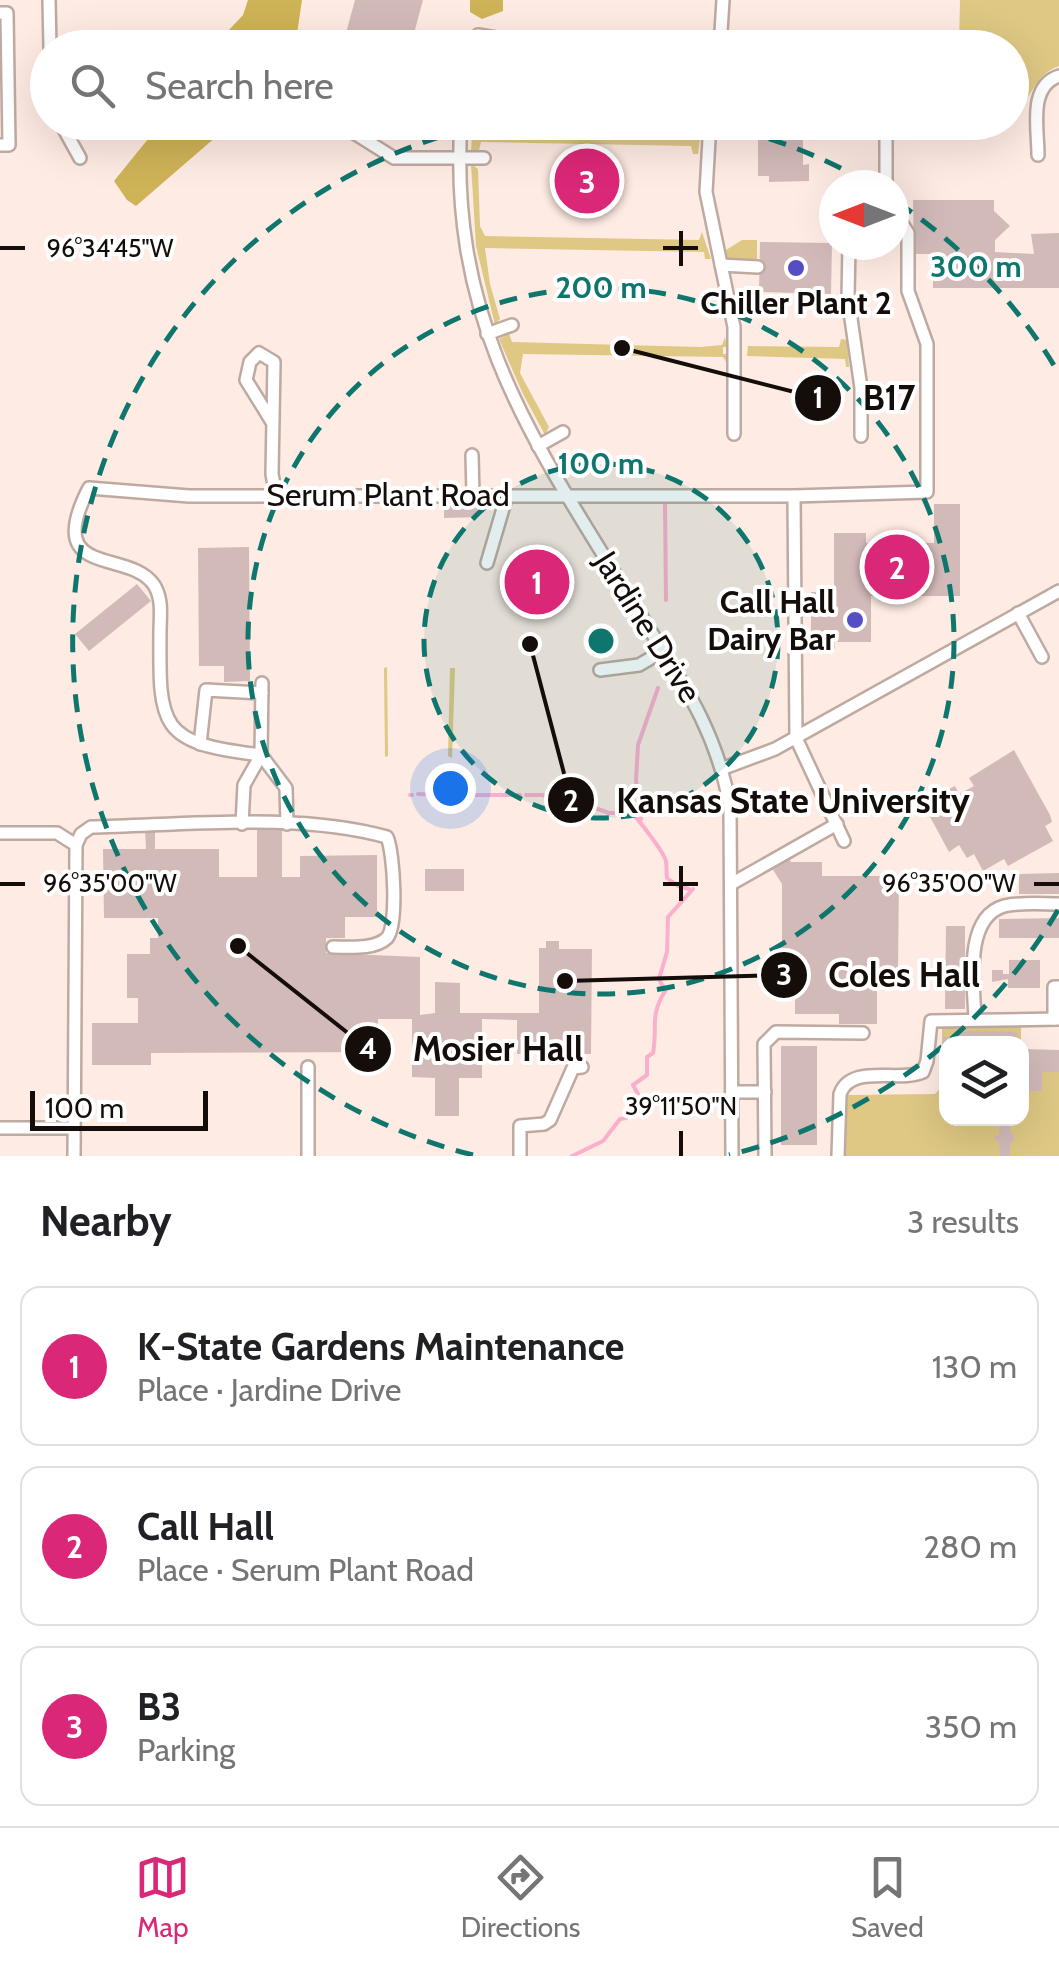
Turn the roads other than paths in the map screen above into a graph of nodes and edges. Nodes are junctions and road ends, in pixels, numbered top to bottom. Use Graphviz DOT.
graph roads {
  1 [pos="49,0"];
  2 [pos="722,0"];
  3 [pos="0,12"];
  4 [pos="50,30"];
  5 [pos="721,30"];
  6 [pos="1059,76"];
  7 [pos="70,140"];
  8 [pos="366,140"];
  9 [pos="460,140"];
  10 [pos="709,140"];
  11 [pos="885,140"];
  12 [pos="0,145"];
  13 [pos="1038,155"];
  14 [pos="459,157"];
  15 [pos="80,158"];
  16 [pos="484,158"];
  17 [pos="884,170"];
  18 [pos="849,260"];
  19 [pos="908,260"];
  20 [pos="721,264"];
  21 [pos="758,267"];
  22 [pos="512,325"];
  23 [pos="487,334"];
  24 [pos="272,422"];
  25 [pos="563,432"];
  26 [pos="734,434"];
  27 [pos="861,436"];
  28 [pos="538,446"];
  29 [pos="472,455"];
  30 [pos="473,495"];
  31 [pos="508,495"];
  32 [pos="566,495"];
  33 [pos="276,496"];
  34 [pos="794,496"];
  35 [pos="487,563"];
  36 [pos="1059,591"];
  37 [pos="1018,614"];
  38 [pos="663,651"];
  39 [pos="1042,657"];
  40 [pos="600,670"];
  41 [pos="796,738"];
  42 [pos="200,744"];
  43 [pos="261,755"];
  44 [pos="724,768"];
  45 [pos="242,824"];
  46 [pos="287,824"];
  47 [pos="837,824"];
  48 [pos="0,833"];
  49 [pos="844,841"];
  50 [pos="76,845"];
  51 [pos="731,884"];
  52 [pos="1059,904"];
  53 [pos="333,947"];
  54 [pos="1059,987"];
  55 [pos="1057,1019"];
  56 [pos="975,1020"];
  57 [pos="864,1033"];
  58 [pos="308,1066"];
  59 [pos="582,1067"];
  60 [pos="732,1092"];
  61 [pos="765,1092"];
  62 [pos="0,1128"];
  63 [pos="74,1128"];
  64 [pos="74,1156"];
  65 [pos="308,1156"];
  66 [pos="520,1156"];
  67 [pos="732,1156"];
  68 [pos="765,1156"];
  69 [pos="838,1156"];
  1 -- 4 [label="street"];
  2 -- 5 [label="street"];
  3 -- 12 [label="street"];
  6 -- 13 [label="street"];
  7 -- 15 [label="street"];
  8 -- 14 [label="street"];
  9 -- 14 [label="street, Jardine Drive"];
  10 -- 20 [label="street"];
  11 -- 17 [label="street"];
  14 -- 16 [label="street"];
  14 -- 23 [label="street, Jardine Drive"];
  18 -- 27 [label="street"];
  19 -- 34 [label="street, Serum Plant Road"];
  20 -- 21 [label="street"];
  20 -- 26 [label="street"];
  22 -- 23 [label="street"];
  23 -- 28 [label="street, Jardine Drive"];
  24 -- 24 [label="street"];
  24 -- 33 [label="street"];
  25 -- 28 [label="street"];
  28 -- 32 [label="street, Jardine Drive"];
  29 -- 30 [label="street"];
  30 -- 31 [label="street, Serum Plant Road"];
  30 -- 33 [label="street, Serum Plant Road"];
  31 -- 32 [label="street, Serum Plant Road"];
  31 -- 35 [label="street"];
  32 -- 34 [label="street, Serum Plant Road"];
  32 -- 38 [label="street, Jardine Drive"];
  33 -- 42 [label="street, Serum Plant Road"];
  34 -- 41 [label="street"];
  36 -- 37 [label="street"];
  37 -- 39 [label="street"];
  37 -- 41 [label="street"];
  38 -- 40 [label="street"];
  38 -- 44 [label="street, Jardine Drive"];
  41 -- 44 [label="street"];
  41 -- 47 [label="street"];
  42 -- 43 [label="street"];
  42 -- 43 [label="street"];
  43 -- 45 [label="street"];
  43 -- 46 [label="street"];
  44 -- 51 [label="street, Jardine Drive"];
  45 -- 46 [label="street"];
  45 -- 50 [label="street"];
  46 -- 53 [label="street"];
  47 -- 49 [label="street"];
  47 -- 51 [label="street"];
  48 -- 50 [label="street"];
  50 -- 63 [label="street"];
  51 -- 60 [label="street, Jardine Drive"];
  52 -- 56 [label="street"];
  54 -- 55 [label="street"];
  55 -- 56 [label="street"];
  56 -- 69 [label="street"];
  57 -- 61 [label="street"];
  58 -- 65 [label="street"];
  59 -- 66 [label="street"];
  60 -- 61 [label="street"];
  60 -- 67 [label="street, Jardine Drive"];
  61 -- 68 [label="street"];
  62 -- 63 [label="street"];
  63 -- 64 [label="street"];
}
